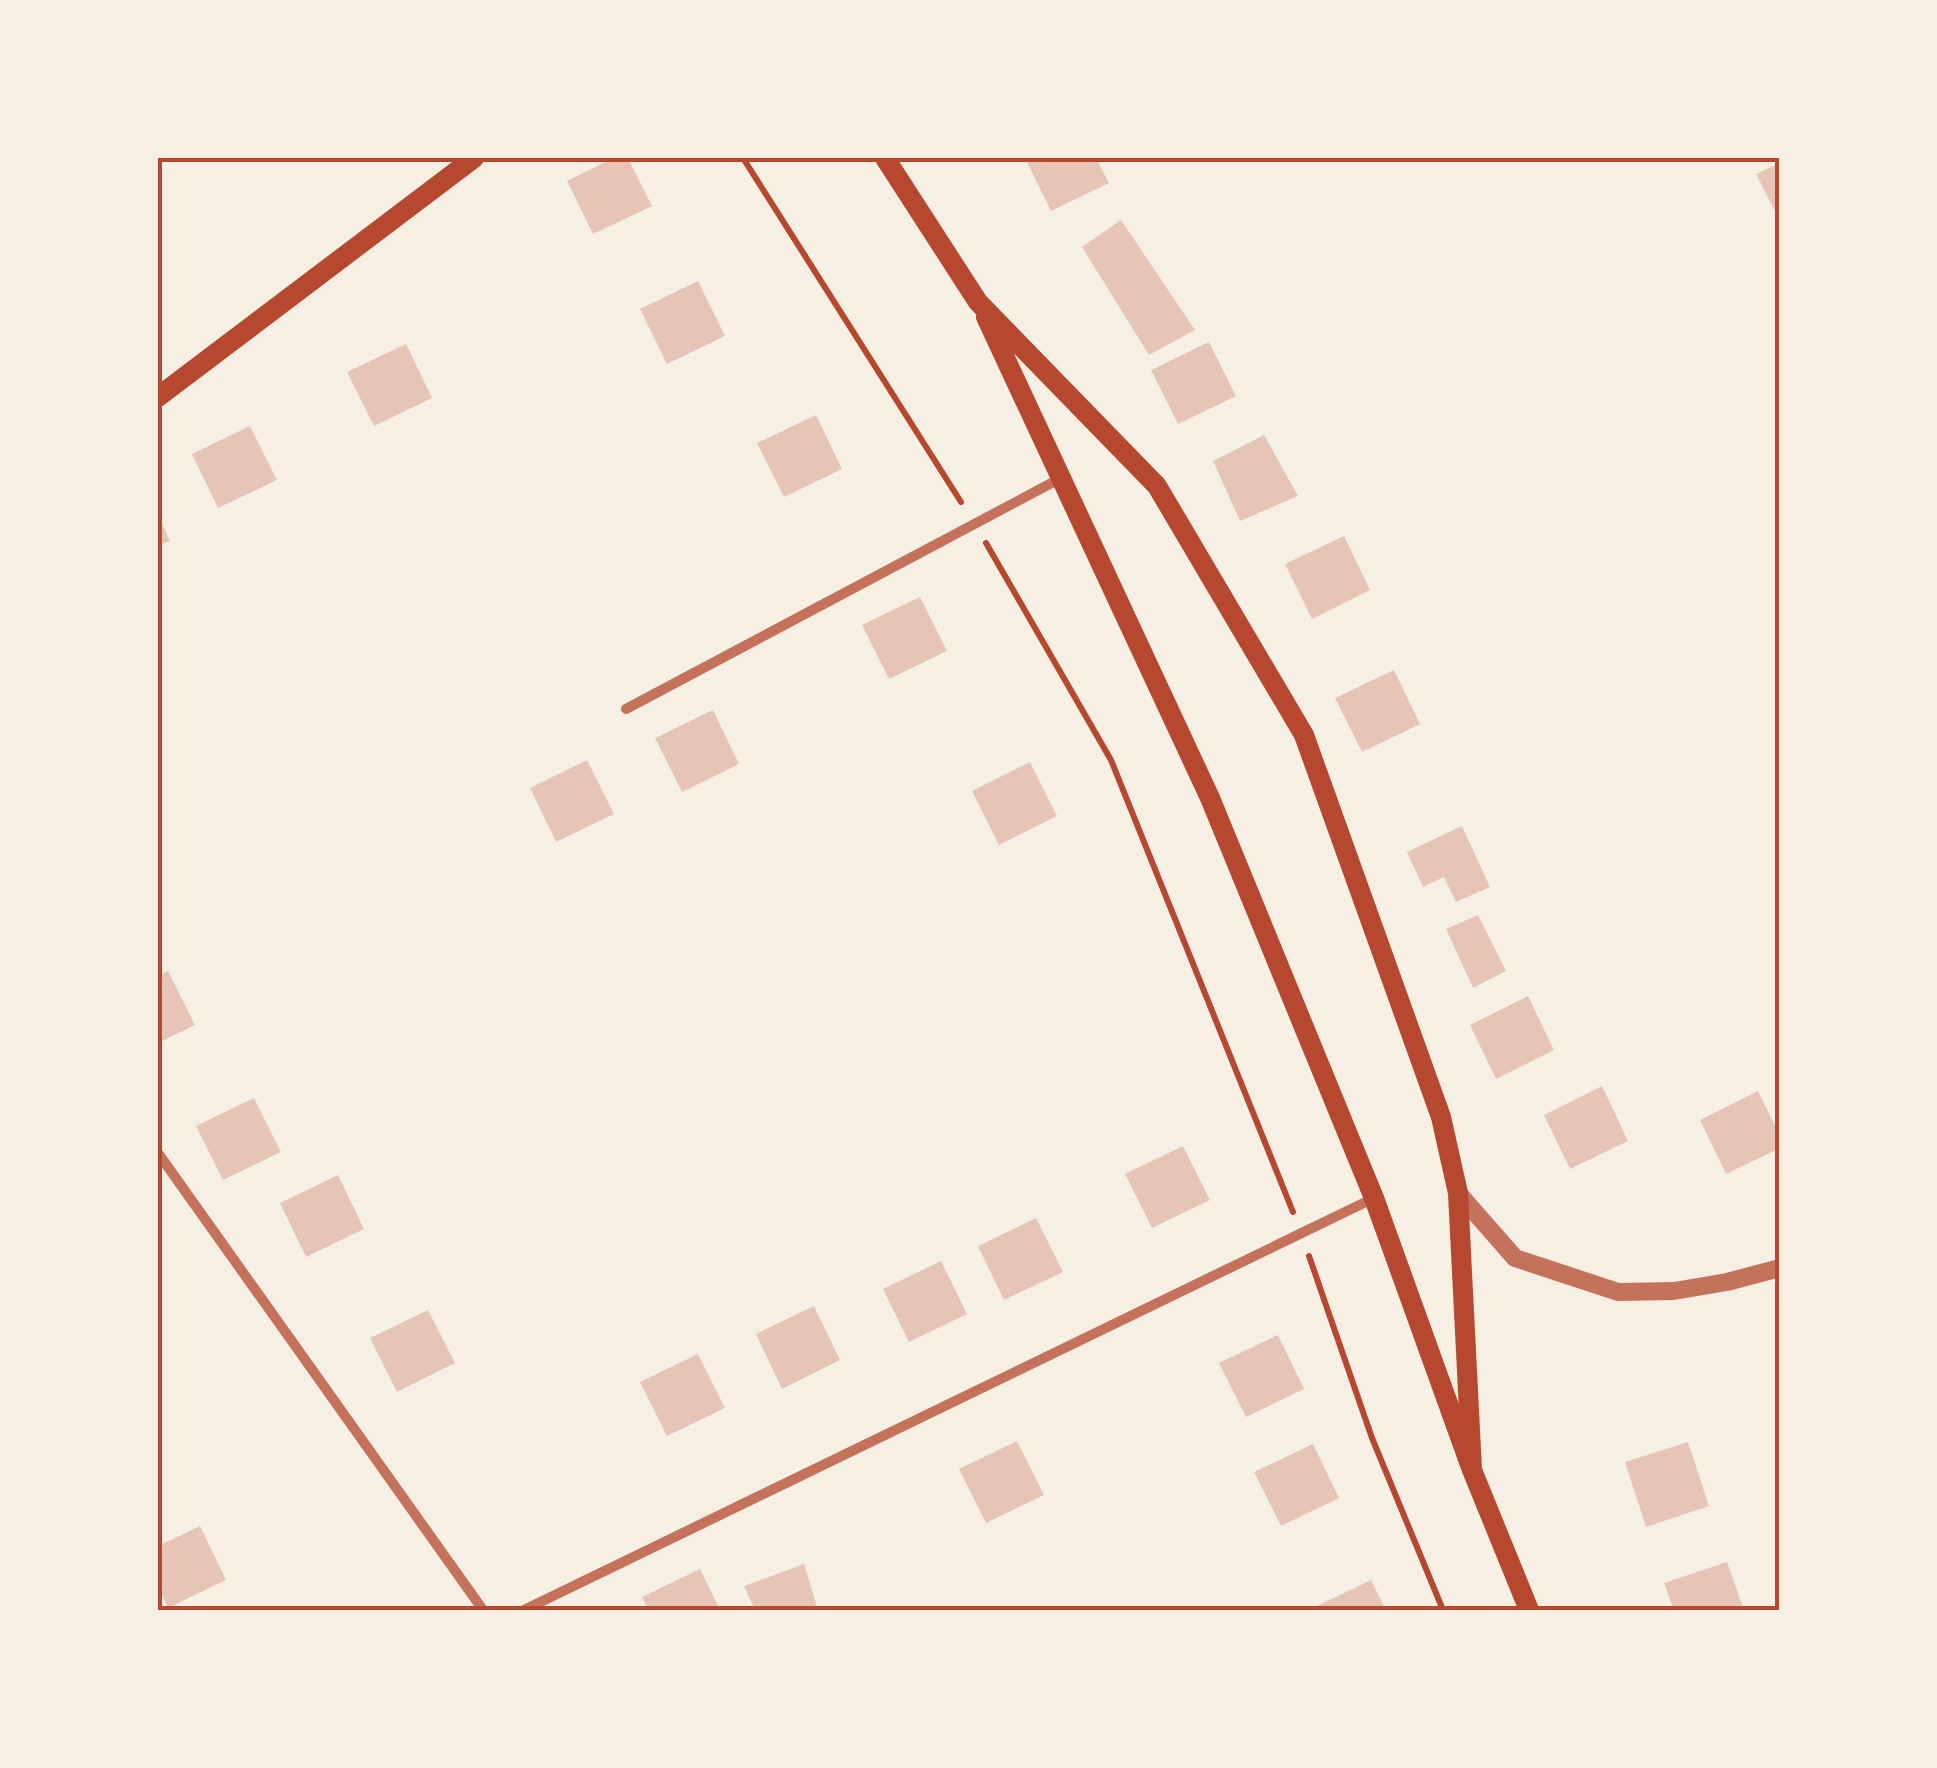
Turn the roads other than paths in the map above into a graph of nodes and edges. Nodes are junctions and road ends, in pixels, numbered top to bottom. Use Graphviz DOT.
graph roads {
  1 [pos="474,158"];
  2 [pos="885,158"];
  3 [pos="978,302"];
  4 [pos="158,397"];
  5 [pos="1061,478"];
  6 [pos="626,709"];
  7 [pos="158,1154"];
  8 [pos="1458,1193"];
  9 [pos="1374,1198"];
  10 [pos="1780,1268"];
  11 [pos="1472,1470"];
  12 [pos="483,1610"];
  13 [pos="524,1610"];
  14 [pos="1529,1610"];
  1 -- 4 [label="main road"];
  2 -- 3 [label="main road"];
  3 -- 5 [label="main road"];
  3 -- 8 [label="main road"];
  5 -- 6 [label="street"];
  5 -- 9 [label="main road"];
  7 -- 12 [label="street"];
  8 -- 10 [label="street"];
  8 -- 11 [label="main road"];
  9 -- 11 [label="main road"];
  9 -- 13 [label="street"];
  11 -- 14 [label="main road"];
}
